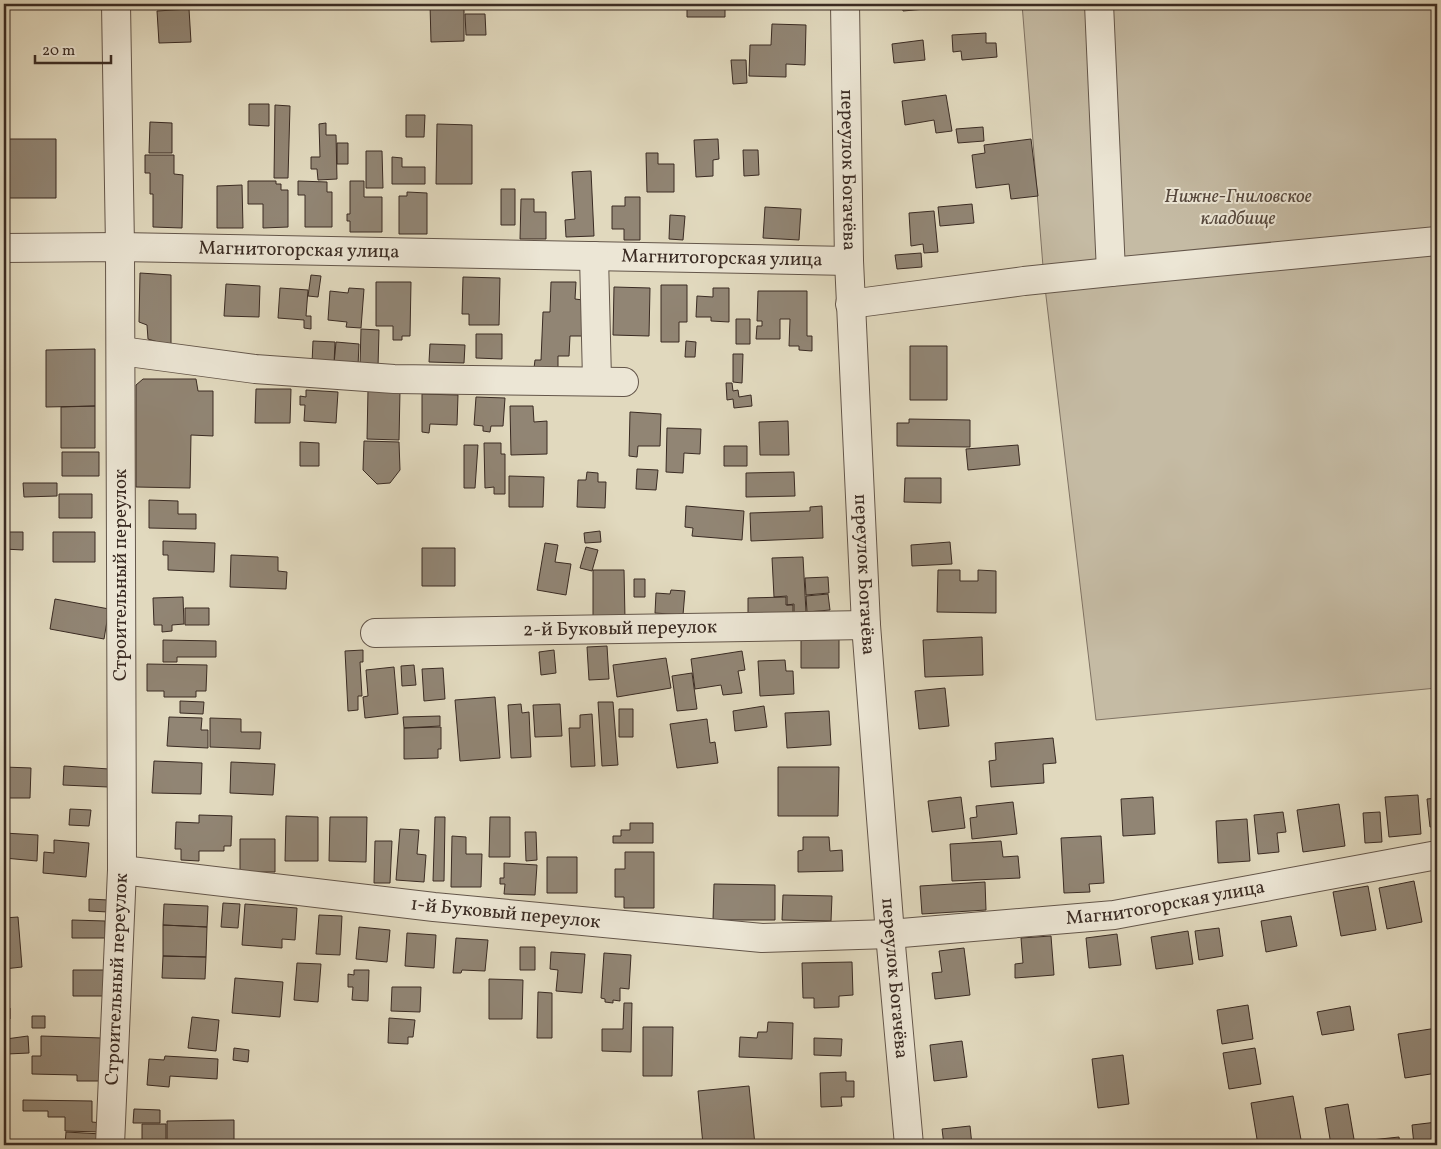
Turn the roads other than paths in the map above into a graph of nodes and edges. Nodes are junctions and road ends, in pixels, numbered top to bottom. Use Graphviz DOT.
graph roads {
  1 [pos="116,4"];
  2 [pos="845,4"];
  3 [pos="1099,4"];
  4 [pos="1437,241"];
  5 [pos="120,247"];
  6 [pos="4,248"];
  7 [pos="594,256"];
  8 [pos="849,261"];
  9 [pos="1111,272"];
  10 [pos="850,304"];
  11 [pos="121,351"];
  12 [pos="597,380"];
  13 [pos="624,382"];
  14 [pos="866,625"];
  15 [pos="375,633"];
  16 [pos="1437,855"];
  17 [pos="122,870"];
  18 [pos="890,934"];
  19 [pos="110,1145"];
  20 [pos="909,1145"];
  1 -- 5 [label="street, Строительный переулок"];
  2 -- 8 [label="street, переулок Богачёва"];
  3 -- 9 [label="street"];
  4 -- 9 [label="street"];
  5 -- 6 [label="street, Магнитогорская улица"];
  5 -- 7 [label="street, Магнитогорская улица"];
  5 -- 11 [label="street, Строительный переулок"];
  7 -- 8 [label="street, Магнитогорская улица"];
  7 -- 12 [label="street, Магнитогорская улица"];
  8 -- 10 [label="street, переулок Богачёва"];
  9 -- 10 [label="street"];
  10 -- 14 [label="street, переулок Богачёва"];
  11 -- 12 [label="street"];
  11 -- 17 [label="street, Строительный переулок"];
  12 -- 13 [label="street"];
  14 -- 15 [label="street, 2-й Буковый переулок"];
  14 -- 18 [label="street, переулок Богачёва"];
  16 -- 18 [label="street, Магнитогорская улица"];
  17 -- 18 [label="street, 1-й Буковый переулок"];
  17 -- 19 [label="street, Строительный переулок"];
  18 -- 20 [label="street, переулок Богачёва"];
}
